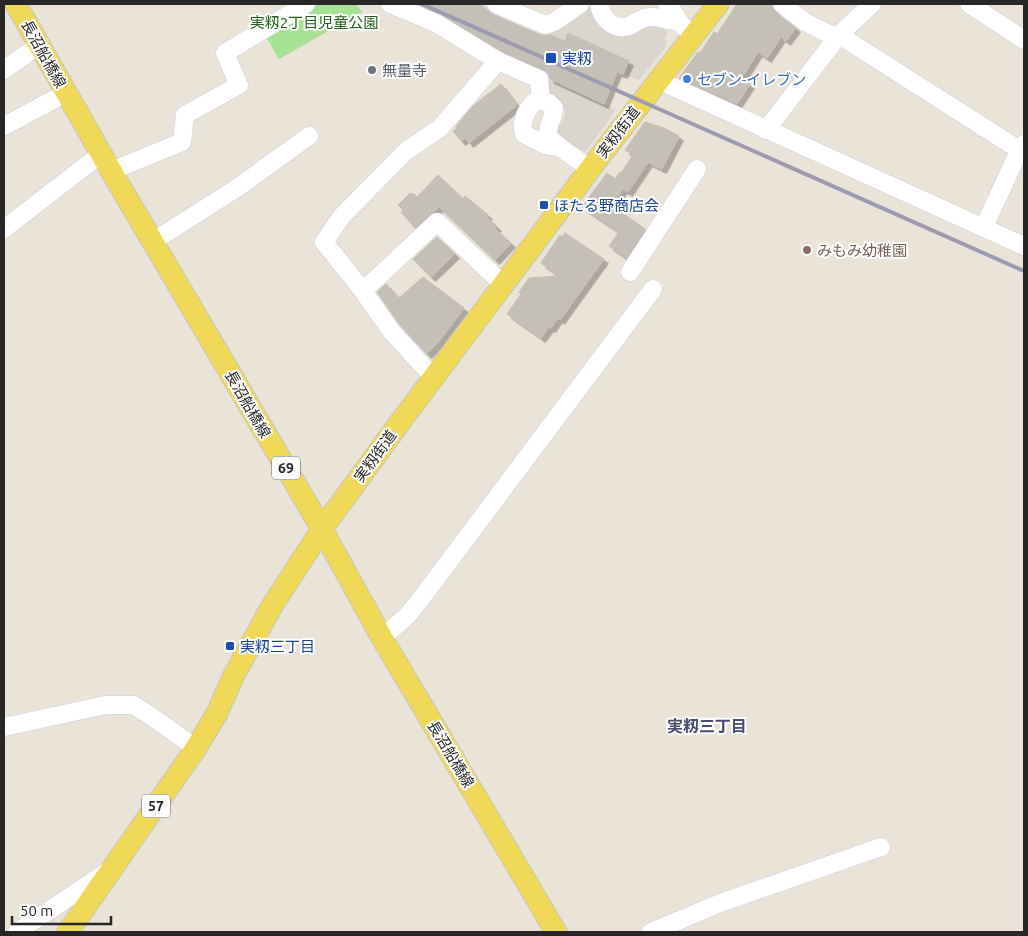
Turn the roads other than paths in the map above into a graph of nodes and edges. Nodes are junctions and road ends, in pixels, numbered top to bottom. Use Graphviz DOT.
graph roads {
  1 [pos="16,4"];
  2 [pos="306,4"];
  3 [pos="390,4"];
  4 [pos="496,4"];
  5 [pos="580,4"];
  6 [pos="599,4"];
  7 [pos="667,4"];
  8 [pos="718,4"];
  9 [pos="782,4"];
  10 [pos="872,4"];
  11 [pos="969,4"];
  12 [pos="677,21"];
  13 [pos="694,35"];
  14 [pos="838,37"];
  15 [pos="1024,40"];
  16 [pos="39,46"];
  17 [pos="498,61"];
  18 [pos="4,70"];
  19 [pos="658,80"];
  20 [pos="66,93"];
  21 [pos="541,101"];
  22 [pos="4,126"];
  23 [pos="766,130"];
  24 [pos="309,136"];
  25 [pos="558,147"];
  26 [pos="1023,149"];
  27 [pos="106,163"];
  28 [pos="590,169"];
  29 [pos="697,169"];
  30 [pos="984,227"];
  31 [pos="4,229"];
  32 [pos="152,242"];
  33 [pos="1024,246"];
  34 [pos="630,272"];
  35 [pos="504,285"];
  36 [pos="653,289"];
  37 [pos="364,291"];
  38 [pos="434,378"];
  39 [pos="322,529"];
  40 [pos="382,638"];
  41 [pos="4,727"];
  42 [pos="196,748"];
  43 [pos="881,847"];
  44 [pos="113,868"];
  45 [pos="17,932"];
  46 [pos="68,932"];
  47 [pos="556,932"];
  48 [pos="650,932"];
  1 -- 16 [label="main road, 長沼船橋線 / 69"];
  2 -- 27 [label="street"];
  3 -- 17 [label="street"];
  4 -- 5 [label="street"];
  6 -- 12 [label="street"];
  7 -- 12 [label="street"];
  8 -- 13 [label="main road, 実籾街道 / 57"];
  9 -- 14 [label="street"];
  10 -- 14 [label="street"];
  11 -- 15 [label="street"];
  12 -- 13 [label="street"];
  13 -- 19 [label="main road, 実籾街道 / 57"];
  14 -- 23 [label="street"];
  14 -- 26 [label="street"];
  16 -- 18 [label="street"];
  16 -- 20 [label="main road, 長沼船橋線 / 69"];
  17 -- 21 [label="street"];
  17 -- 37 [label="street"];
  19 -- 23 [label="street"];
  19 -- 28 [label="main road, 実籾街道 / 57"];
  20 -- 22 [label="street"];
  20 -- 27 [label="main road, 長沼船橋線 / 69"];
  21 -- 25 [label="street"];
  21 -- 25 [label="street"];
  23 -- 30 [label="street"];
  24 -- 32 [label="street"];
  25 -- 28 [label="street"];
  26 -- 30 [label="street"];
  27 -- 31 [label="street"];
  27 -- 32 [label="main road, 長沼船橋線 / 69"];
  28 -- 35 [label="main road, 実籾街道 / 57"];
  29 -- 34 [label="street"];
  30 -- 33 [label="street"];
  32 -- 39 [label="main road, 長沼船橋線 / 69"];
  35 -- 37 [label="street"];
  35 -- 38 [label="main road, 実籾街道 / 57"];
  36 -- 40 [label="street"];
  37 -- 38 [label="street"];
  38 -- 39 [label="main road, 実籾街道 / 57"];
  39 -- 40 [label="main road, 長沼船橋線 / 69"];
  39 -- 42 [label="main road, 実籾街道 / 57"];
  40 -- 47 [label="main road, 長沼船橋線 / 69"];
  41 -- 42 [label="street"];
  42 -- 44 [label="main road, 実籾街道 / 57"];
  43 -- 48 [label="street"];
  44 -- 45 [label="street"];
  44 -- 46 [label="main road, 実籾街道 / 57"];
}
